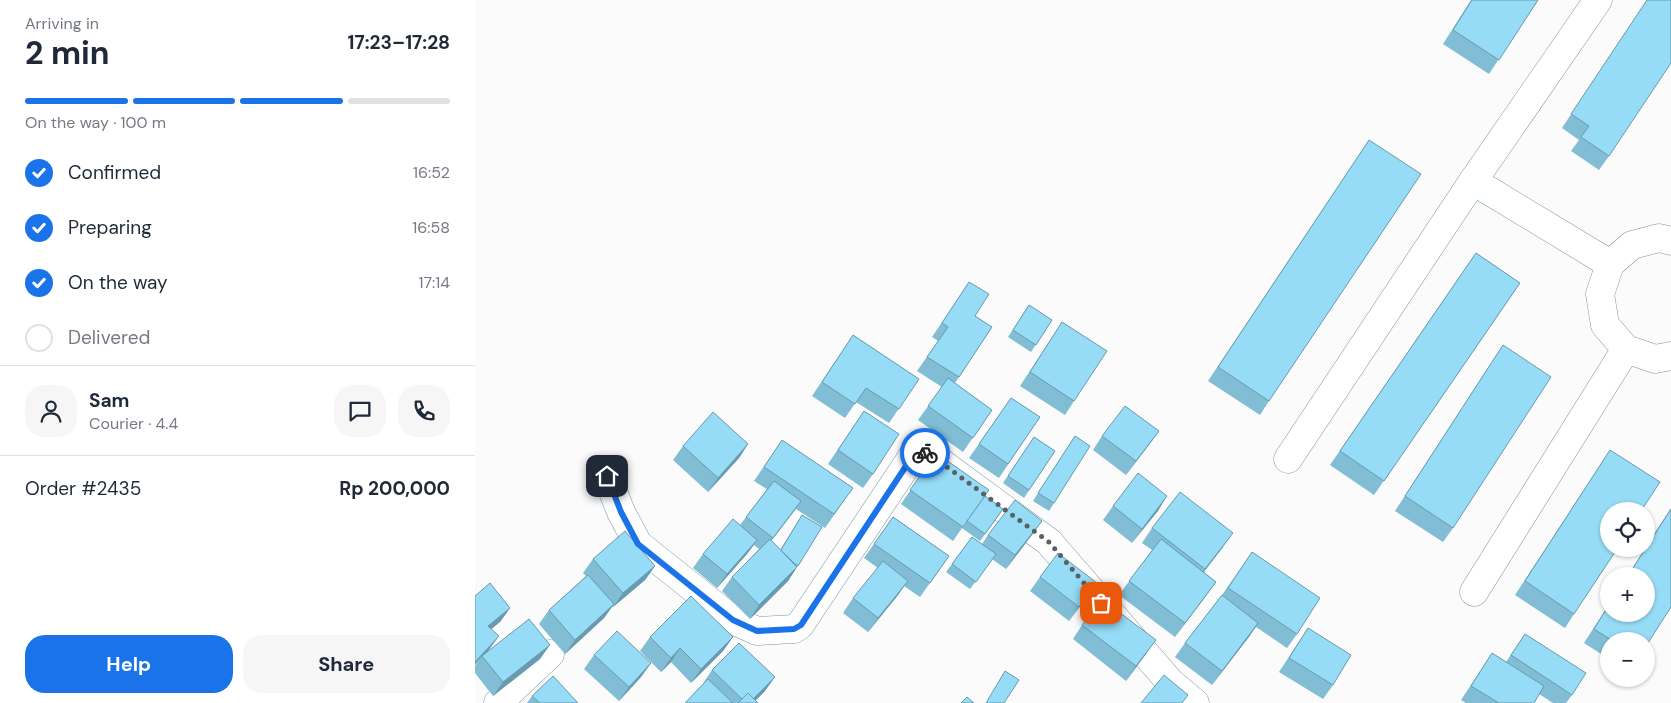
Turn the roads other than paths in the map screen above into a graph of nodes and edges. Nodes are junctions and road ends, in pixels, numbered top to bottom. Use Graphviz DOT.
graph roads {
  1 [pos="1598,0"];
  2 [pos="1473,181"];
  3 [pos="1671,241"];
  4 [pos="1610,264"];
  5 [pos="1626,349"];
  6 [pos="1671,356"];
  7 [pos="1288,459"];
  8 [pos="607,476"];
  9 [pos="1474,592"];
  10 [pos="550,654"];
  11 [pos="498,703"];
  12 [pos="1195,703"];
  1 -- 2 [label="street"];
  2 -- 4 [label="street"];
  2 -- 7 [label="street"];
  3 -- 4 [label="street"];
  4 -- 5 [label="street"];
  5 -- 6 [label="street"];
  5 -- 9 [label="street"];
  8 -- 12 [label="street"];
  10 -- 11 [label="street"];
}
